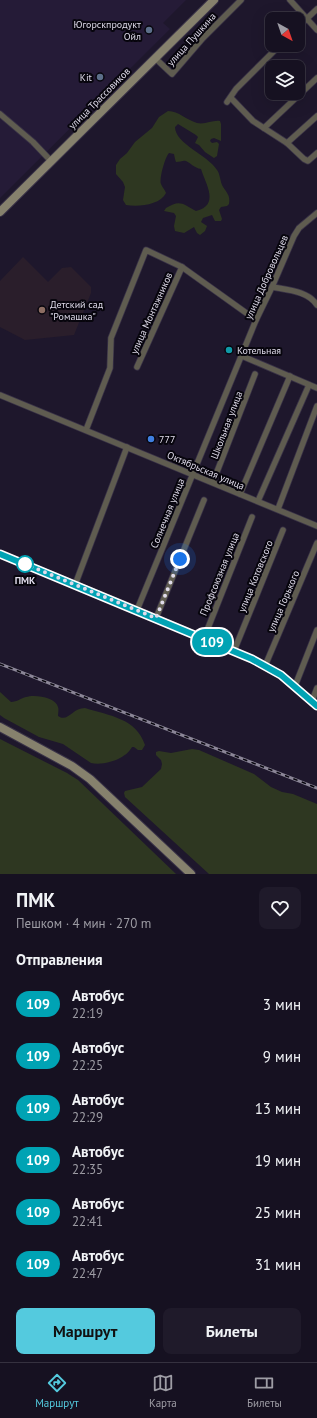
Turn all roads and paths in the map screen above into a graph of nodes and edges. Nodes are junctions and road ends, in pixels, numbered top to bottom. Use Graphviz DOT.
graph roads {
  1 [pos="214,0"];
  2 [pos="241,0"];
  3 [pos="290,0"];
  4 [pos="317,9"];
  5 [pos="307,19"];
  6 [pos="317,30"];
  7 [pos="273,52"];
  8 [pos="155,58"];
  9 [pos="317,78"];
  10 [pos="0,114"];
  11 [pos="317,116"];
  12 [pos="264,128"];
  13 [pos="287,143"];
  14 [pos="317,153"];
  15 [pos="51,161"];
  16 [pos="0,212"];
  17 [pos="317,213"];
  18 [pos="182,267"];
  19 [pos="272,287"];
  20 [pos="315,297"];
  21 [pos="317,305"];
  22 [pos="256,320"];
  23 [pos="242,356"];
  24 [pos="137,367"];
  25 [pos="255,374"];
  26 [pos="290,376"];
  27 [pos="310,385"];
  28 [pos="317,388"];
  29 [pos="0,395"];
  30 [pos="317,406"];
  31 [pos="86,430"];
  32 [pos="127,447"];
  33 [pos="193,474"];
  34 [pos="213,482"];
  35 [pos="240,494"];
  36 [pos="204,500"];
  37 [pos="258,501"];
  38 [pos="278,509"];
  39 [pos="252,517"];
  40 [pos="317,526"];
  41 [pos="284,530"];
  42 [pos="317,543"];
  43 [pos="0,554"];
  44 [pos="75,585"];
  45 [pos="137,610"];
  46 [pos="156,618"];
  47 [pos="317,630"];
  48 [pos="204,638"];
  49 [pos="234,651"];
  50 [pos="265,666"];
  51 [pos="295,686"];
  52 [pos="317,688"];
  53 [pos="314,703"];
  54 [pos="0,727"];
  55 [pos="191,874"];
  1 -- 8 [label="main road, улица Трассовиков"];
  2 -- 8 [label="street, улица Пушкина"];
  3 -- 5 [label="street"];
  4 -- 5 [label="street"];
  5 -- 6 [label="street"];
  7 -- 12 [label="street"];
  8 -- 15 [label="main road, улица Трассовиков"];
  9 -- 12 [label="street"];
  10 -- 15 [label="street"];
  11 -- 13 [label="street"];
  12 -- 13 [label="street"];
  13 -- 14 [label="street"];
  15 -- 16 [label="main road, улица Трассовиков"];
  17 -- 19 [label="street, улица Добровольцев"];
  18 -- 22 [label="street, улица Монтажников"];
  18 -- 24 [label="street, улица Монтажников"];
  18 -- 31 [label="street, улица Монтажников"];
  19 -- 20 [label="street"];
  19 -- 22 [label="street, улица Добровольцев"];
  20 -- 21 [label="street"];
  22 -- 23 [label="street, улица Добровольцев"];
  23 -- 26 [label="street"];
  23 -- 33 [label="street, Солнечная улица"];
  25 -- 34 [label="street, Школьная улица"];
  26 -- 27 [label="street"];
  26 -- 35 [label="street"];
  27 -- 28 [label="street"];
  27 -- 37 [label="street"];
  29 -- 31 [label="street, Октябрьская улица"];
  30 -- 38 [label="street"];
  31 -- 32 [label="street, Октябрьская улица"];
  32 -- 33 [label="street, Октябрьская улица"];
  32 -- 44 [label="street"];
  33 -- 34 [label="street, Октябрьская улица"];
  33 -- 45 [label="street, Солнечная улица"];
  34 -- 35 [label="street, Октябрьская улица"];
  35 -- 37 [label="street, Октябрьская улица"];
  36 -- 46 [label="street"];
  37 -- 38 [label="street, Октябрьская улица"];
  38 -- 40 [label="street, Октябрьская улица"];
  39 -- 48 [label="street, Профсоюзная улица"];
  41 -- 49 [label="street, улица Котовского"];
  42 -- 50 [label="street, улица Горького"];
  43 -- 44 [label="street"];
  44 -- 45 [label="street"];
  45 -- 46 [label="street"];
  46 -- 48 [label="street"];
  47 -- 51 [label="street"];
  48 -- 49 [label="street"];
  49 -- 50 [label="street"];
  50 -- 51 [label="street"];
  51 -- 53 [label="street"];
  52 -- 53 [label="street"];
  54 -- 55 [label="main road"];
}
